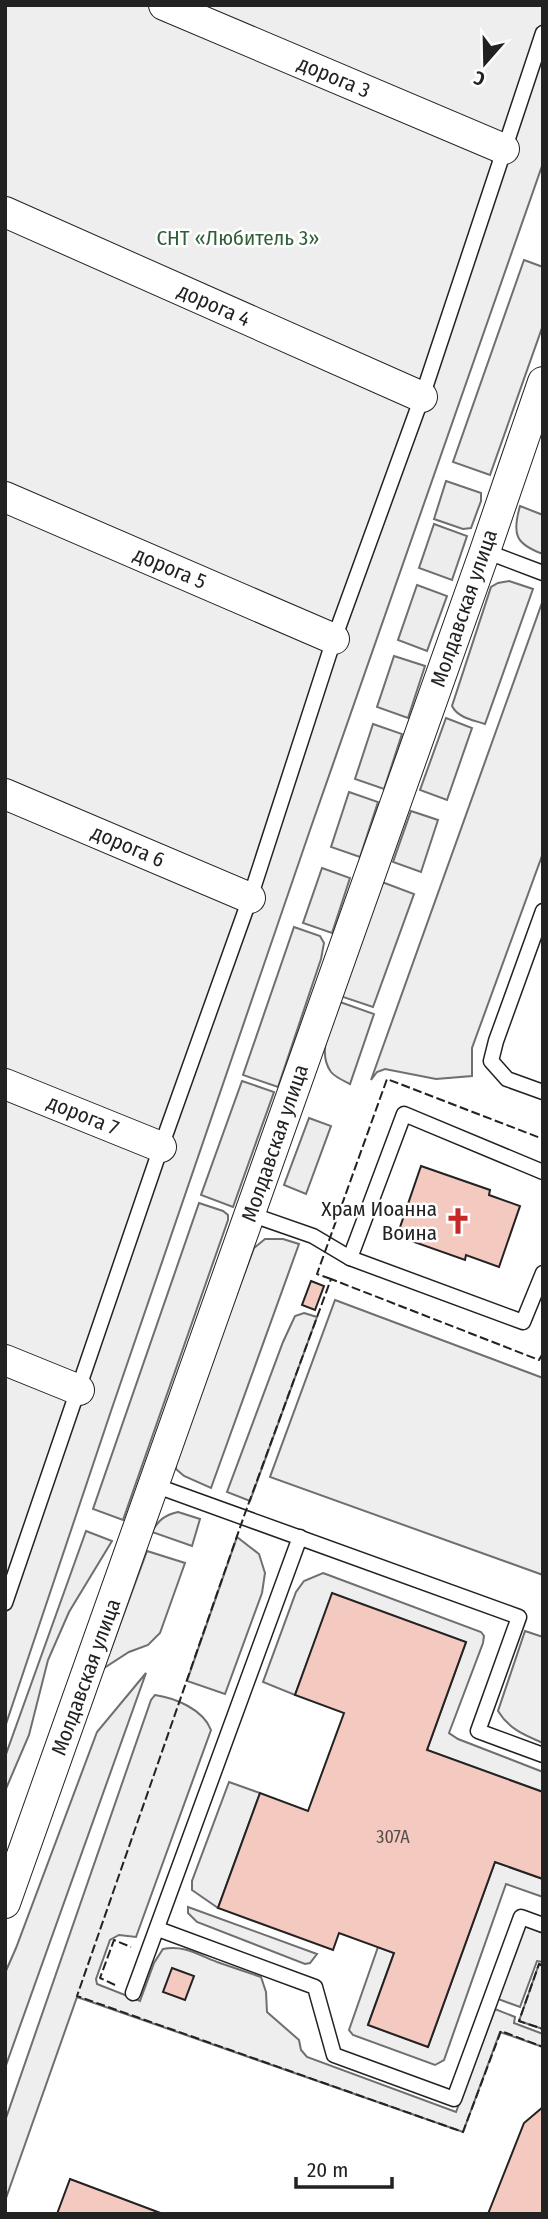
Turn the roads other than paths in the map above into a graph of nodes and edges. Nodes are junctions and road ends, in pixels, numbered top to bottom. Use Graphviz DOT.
graph roads {
  1 [pos="164,5"];
  2 [pos="543,33"];
  3 [pos="504,149"];
  4 [pos="5,212"];
  5 [pos="543,382"];
  6 [pos="422,397"];
  7 [pos="5,496"];
  8 [pos="485,551"];
  9 [pos="543,573"];
  10 [pos="334,639"];
  11 [pos="5,794"];
  12 [pos="250,898"];
  13 [pos="543,911"];
  14 [pos="5,1084"];
  15 [pos="543,1092"];
  16 [pos="161,1147"];
  17 [pos="543,1172"];
  18 [pos="250,1214"];
  19 [pos="350,1258"];
  20 [pos="543,1273"];
  21 [pos="5,1360"];
  22 [pos="79,1390"];
  23 [pos="154,1485"];
  24 [pos="300,1537"];
  25 [pos="5,1603"];
  26 [pos="543,1755"];
  27 [pos="5,1903"];
  28 [pos="543,1925"];
  29 [pos="158,1929"];
  30 [pos="133,1993"];
  1 -- 3 [label="street, дорога 3"];
  2 -- 3 [label="lane"];
  3 -- 6 [label="lane"];
  4 -- 6 [label="street, дорога 4"];
  5 -- 8 [label="street, Молдавская улица"];
  6 -- 10 [label="lane"];
  7 -- 10 [label="street, дорога 5"];
  8 -- 9 [label="lane"];
  8 -- 18 [label="street, Молдавская улица"];
  10 -- 12 [label="lane"];
  11 -- 12 [label="street, дорога 6"];
  12 -- 16 [label="lane"];
  13 -- 15 [label="lane"];
  14 -- 16 [label="street, дорога 7"];
  16 -- 22 [label="lane"];
  17 -- 19 [label="lane"];
  18 -- 19 [label="lane"];
  18 -- 23 [label="street, Молдавская улица"];
  19 -- 20 [label="lane"];
  21 -- 22 [label="street"];
  22 -- 25 [label="lane"];
  23 -- 24 [label="lane"];
  23 -- 27 [label="street, Молдавская улица"];
  24 -- 26 [label="lane"];
  24 -- 29 [label="lane"];
  28 -- 29 [label="lane"];
  29 -- 30 [label="lane"];
}
